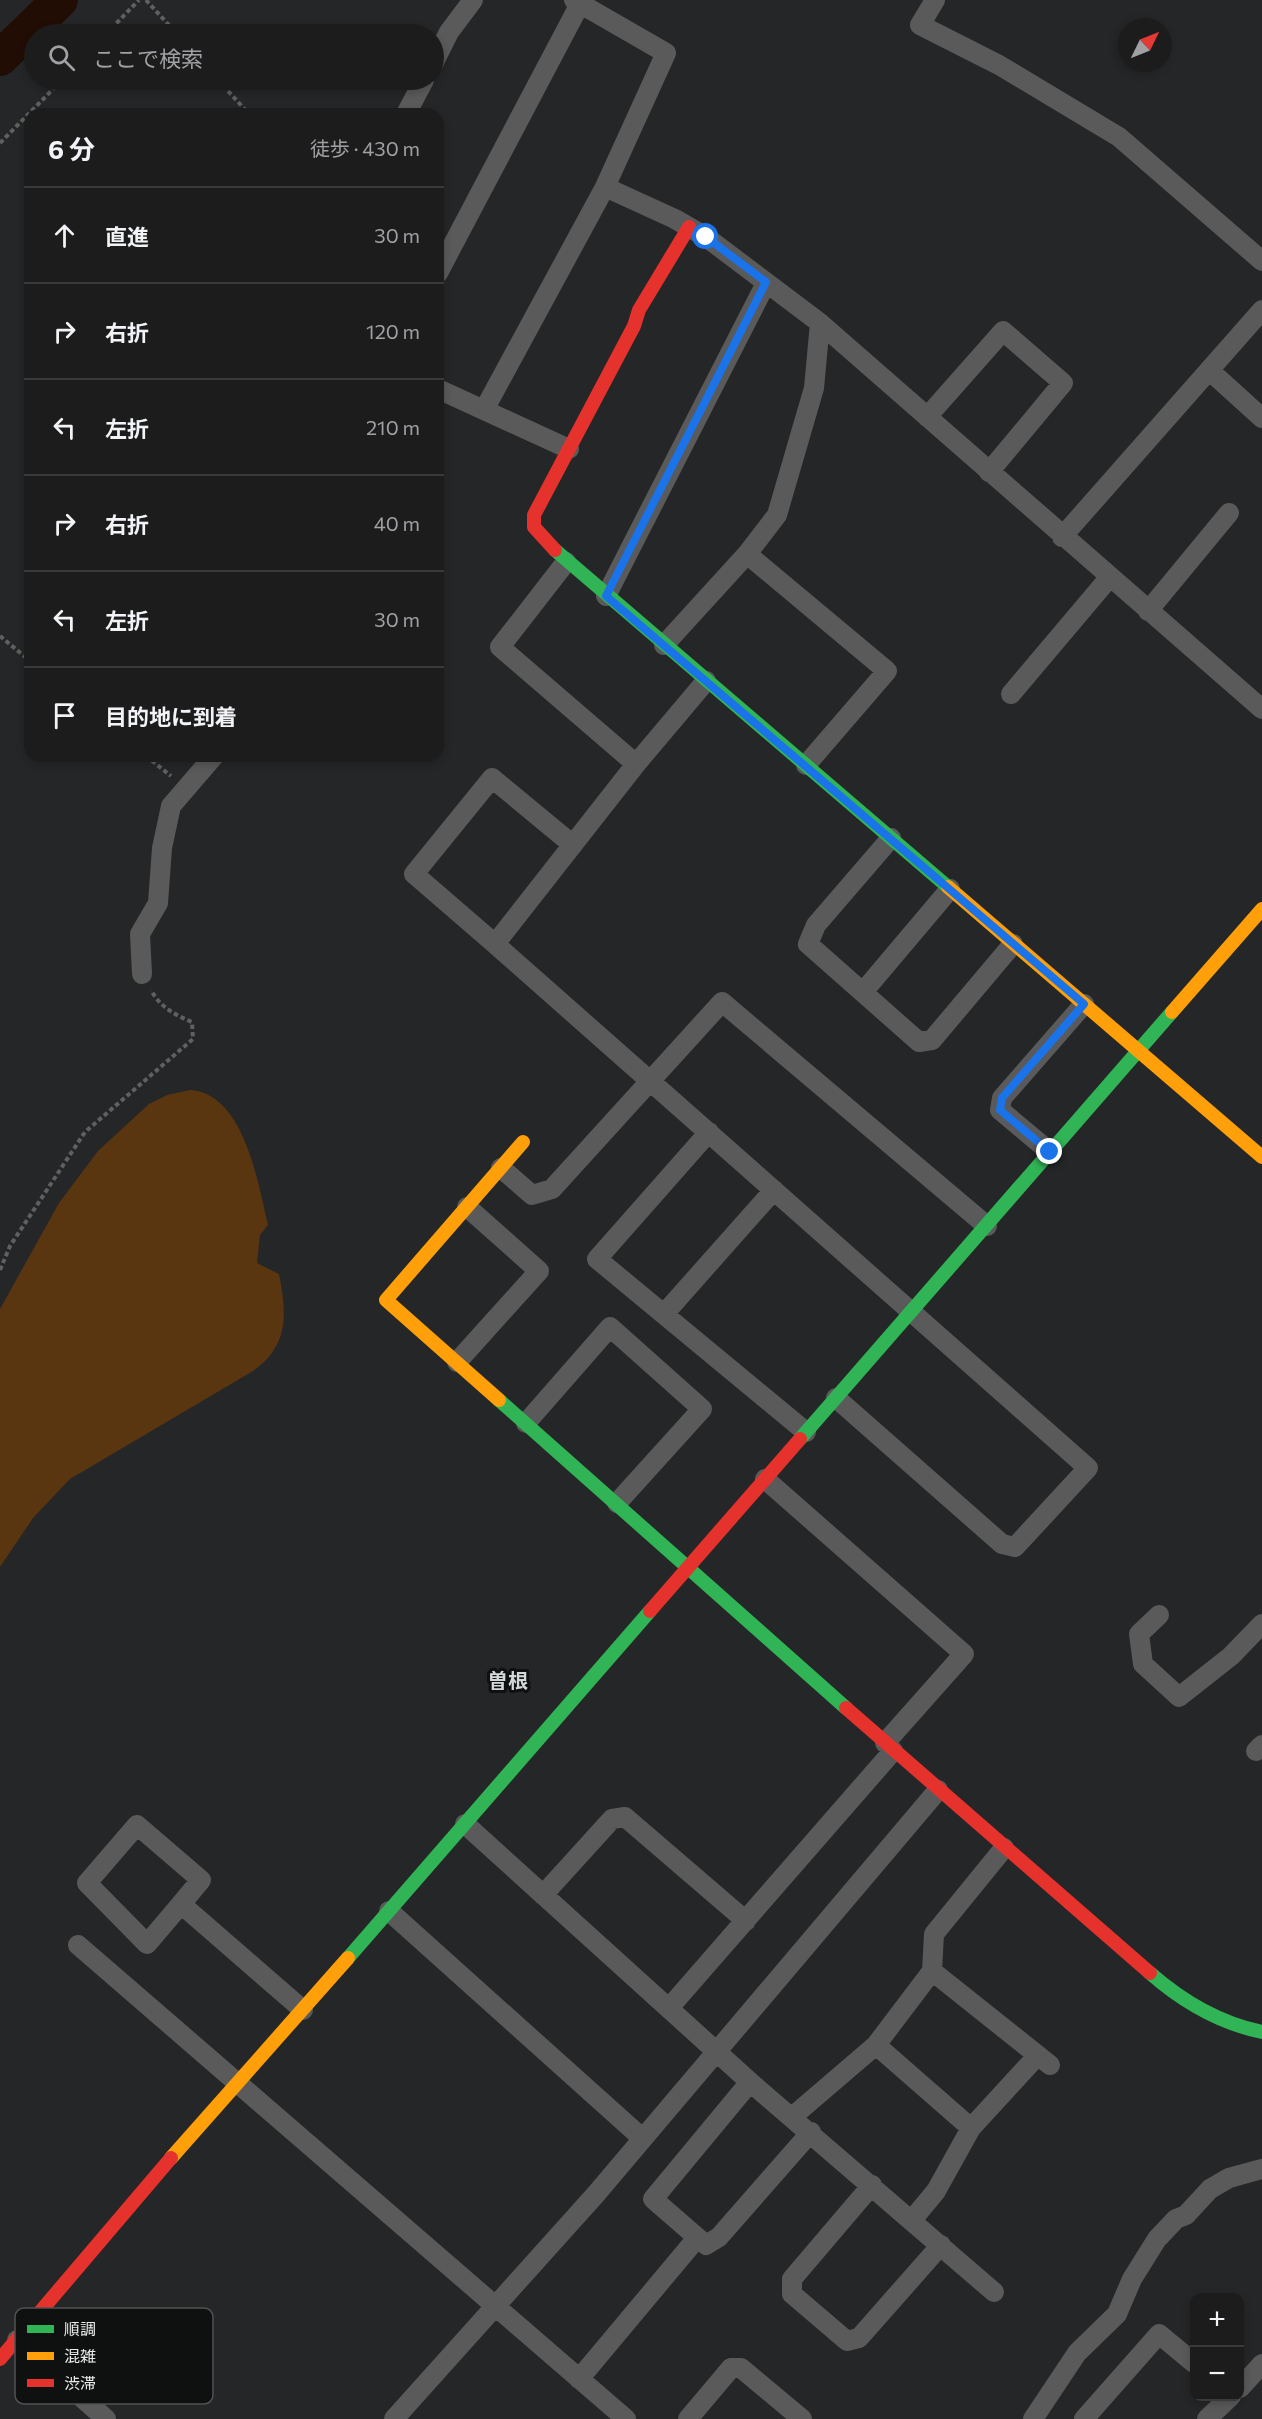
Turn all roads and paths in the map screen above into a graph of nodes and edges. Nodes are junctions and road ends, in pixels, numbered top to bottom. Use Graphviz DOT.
graph roads {
  1 [pos="139,0"];
  2 [pos="146,0"];
  3 [pos="473,0"];
  4 [pos="935,0"];
  5 [pos="579,1"];
  6 [pos="116,24"];
  7 [pos="168,24"];
  8 [pos="444,42"];
  9 [pos="52,90"];
  10 [pos="227,90"];
  11 [pos="419,90"];
  12 [pos="34,108"];
  13 [pos="244,108"];
  14 [pos="409,108"];
  15 [pos="24,119"];
  16 [pos="0,143"];
  17 [pos="605,187"];
  18 [pos="689,227"];
  19 [pos="444,261"];
  20 [pos="1262,261"];
  21 [pos="766,282"];
  22 [pos="1262,310"];
  23 [pos="820,323"];
  24 [pos="1209,370"];
  25 [pos="444,392"];
  26 [pos="484,410"];
  27 [pos="927,417"];
  28 [pos="1262,418"];
  29 [pos="568,449"];
  30 [pos="989,472"];
  31 [pos="1229,513"];
  32 [pos="1062,537"];
  33 [pos="747,554"];
  34 [pos="566,562"];
  35 [pos="1109,578"];
  36 [pos="606,596"];
  37 [pos="1148,611"];
  38 [pos="0,636"];
  39 [pos="664,645"];
  40 [pos="24,656"];
  41 [pos="706,681"];
  42 [pos="1011,694"];
  43 [pos="1262,709"];
  44 [pos="154,762"];
  45 [pos="209,762"];
  46 [pos="636,764"];
  47 [pos="806,765"];
  48 [pos="186,788"];
  49 [pos="891,838"];
  50 [pos="573,845"];
  51 [pos="950,889"];
  52 [pos="1262,909"];
  53 [pos="495,944"];
  54 [pos="1013,944"];
  55 [pos="142,974"];
  56 [pos="862,992"];
  57 [pos="1084,1004"];
  58 [pos="1138,1051"];
  59 [pos="651,1080"];
  60 [pos="709,1132"];
  61 [pos="523,1142"];
  62 [pos="1050,1152"];
  63 [pos="1262,1157"];
  64 [pos="501,1168"];
  65 [pos="774,1190"];
  66 [pos="467,1207"];
  67 [pos="987,1226"];
  68 [pos="0,1270"];
  69 [pos="910,1313"];
  70 [pos="664,1314"];
  71 [pos="458,1362"];
  72 [pos="836,1398"];
  73 [pos="526,1423"];
  74 [pos="806,1432"];
  75 [pos="765,1479"];
  76 [pos="617,1503"];
  77 [pos="688,1566"];
  78 [pos="1159,1615"];
  79 [pos="1262,1624"];
  80 [pos="889,1747"];
  81 [pos="938,1790"];
  82 [pos="465,1824"];
  83 [pos="1004,1848"];
  84 [pos="543,1895"];
  85 [pos="181,1904"];
  86 [pos="389,1911"];
  87 [pos="746,1921"];
  88 [pos="78,1945"];
  89 [pos="932,1971"];
  90 [pos="669,2008"];
  91 [pos="303,2010"];
  92 [pos="1262,2032"];
  93 [pos="876,2045"];
  94 [pos="716,2050"];
  95 [pos="240,2082"];
  96 [pos="750,2082"];
  97 [pos="792,2116"];
  98 [pos="971,2128"];
  99 [pos="811,2132"];
  100 [pos="642,2138"];
  101 [pos="1262,2169"];
  102 [pos="872,2185"];
  103 [pos="912,2220"];
  104 [pos="697,2238"];
  105 [pos="941,2245"];
  106 [pos="994,2292"];
  107 [pos="496,2306"];
  108 [pos="43,2308"];
  109 [pos="15,2342"];
  110 [pos="0,2359"];
  111 [pos="1190,2360"];
  112 [pos="1262,2364"];
  113 [pos="579,2379"];
  114 [pos="1244,2383"];
  115 [pos="1227,2401"];
  116 [pos="89,2404"];
  117 [pos="106,2419"];
  118 [pos="394,2419"];
  119 [pos="626,2419"];
  120 [pos="688,2419"];
  121 [pos="802,2419"];
  122 [pos="1033,2419"];
  123 [pos="1084,2419"];
  124 [pos="1207,2419"];
  1 -- 6 [label="path"];
  2 -- 7 [label="path"];
  3 -- 8 [label="street"];
  4 -- 20 [label="street"];
  5 -- 17 [label="street"];
  5 -- 19 [label="street"];
  9 -- 12 [label="path"];
  10 -- 13 [label="path"];
  11 -- 14 [label="street"];
  15 -- 16 [label="path"];
  17 -- 18 [label="street"];
  17 -- 26 [label="street"];
  18 -- 21 [label="street"];
  18 -- 29 [label="street"];
  21 -- 23 [label="street"];
  21 -- 36 [label="street"];
  22 -- 24 [label="street"];
  23 -- 27 [label="street"];
  23 -- 33 [label="street"];
  24 -- 28 [label="street"];
  24 -- 32 [label="street"];
  25 -- 26 [label="street"];
  26 -- 29 [label="street"];
  27 -- 30 [label="street"];
  27 -- 30 [label="street"];
  29 -- 34 [label="street"];
  30 -- 32 [label="street"];
  31 -- 37 [label="street"];
  32 -- 35 [label="street"];
  33 -- 39 [label="street"];
  33 -- 47 [label="street"];
  34 -- 36 [label="street"];
  34 -- 46 [label="street"];
  35 -- 37 [label="street"];
  35 -- 42 [label="street"];
  36 -- 39 [label="street"];
  37 -- 43 [label="street"];
  38 -- 40 [label="path"];
  39 -- 41 [label="street"];
  41 -- 46 [label="street"];
  41 -- 47 [label="street"];
  44 -- 48 [label="path"];
  45 -- 48 [label="street"];
  46 -- 50 [label="street"];
  47 -- 49 [label="street"];
  48 -- 55 [label="street"];
  49 -- 51 [label="street"];
  49 -- 56 [label="street"];
  50 -- 53 [label="street"];
  50 -- 53 [label="street"];
  51 -- 54 [label="street"];
  51 -- 56 [label="street"];
  52 -- 58 [label="street"];
  53 -- 59 [label="street"];
  54 -- 56 [label="street"];
  54 -- 57 [label="street"];
  55 -- 68 [label="path"];
  57 -- 58 [label="street"];
  57 -- 62 [label="street"];
  58 -- 62 [label="street"];
  58 -- 63 [label="street"];
  59 -- 60 [label="street"];
  59 -- 64 [label="street"];
  59 -- 67 [label="street"];
  60 -- 65 [label="street"];
  60 -- 70 [label="street"];
  61 -- 64 [label="street"];
  62 -- 67 [label="street"];
  64 -- 66 [label="street"];
  65 -- 69 [label="street"];
  65 -- 70 [label="street"];
  66 -- 71 [label="street"];
  66 -- 71 [label="street"];
  67 -- 69 [label="street"];
  69 -- 72 [label="street"];
  69 -- 72 [label="street"];
  70 -- 74 [label="street"];
  71 -- 73 [label="street"];
  72 -- 74 [label="street"];
  73 -- 76 [label="street"];
  73 -- 76 [label="street"];
  74 -- 75 [label="street"];
  75 -- 77 [label="street"];
  75 -- 80 [label="street"];
  76 -- 77 [label="street"];
  77 -- 80 [label="street"];
  77 -- 82 [label="street"];
  78 -- 79 [label="street"];
  80 -- 81 [label="street"];
  80 -- 87 [label="street"];
  81 -- 83 [label="street"];
  81 -- 94 [label="street"];
  82 -- 84 [label="street"];
  82 -- 86 [label="street"];
  83 -- 89 [label="street"];
  83 -- 92 [label="street"];
  84 -- 87 [label="street"];
  84 -- 90 [label="street"];
  85 -- 85 [label="street"];
  85 -- 91 [label="street"];
  86 -- 91 [label="street"];
  86 -- 100 [label="street"];
  87 -- 90 [label="street"];
  88 -- 95 [label="street"];
  89 -- 93 [label="street"];
  89 -- 98 [label="street"];
  90 -- 94 [label="street"];
  91 -- 95 [label="street"];
  93 -- 97 [label="street"];
  93 -- 98 [label="street"];
  94 -- 96 [label="street"];
  94 -- 100 [label="street"];
  95 -- 107 [label="street"];
  95 -- 108 [label="street"];
  96 -- 97 [label="street"];
  96 -- 104 [label="street"];
  97 -- 99 [label="street"];
  98 -- 103 [label="street"];
  99 -- 102 [label="street"];
  99 -- 104 [label="street"];
  100 -- 107 [label="street"];
  101 -- 122 [label="street"];
  102 -- 103 [label="street"];
  102 -- 105 [label="street"];
  103 -- 105 [label="street"];
  104 -- 113 [label="street"];
  105 -- 106 [label="street"];
  107 -- 113 [label="street"];
  107 -- 118 [label="street"];
  109 -- 110 [label="street"];
  111 -- 123 [label="street"];
  112 -- 114 [label="street"];
  113 -- 119 [label="street"];
  115 -- 124 [label="street"];
  116 -- 117 [label="street"];
  120 -- 121 [label="street"];
}
